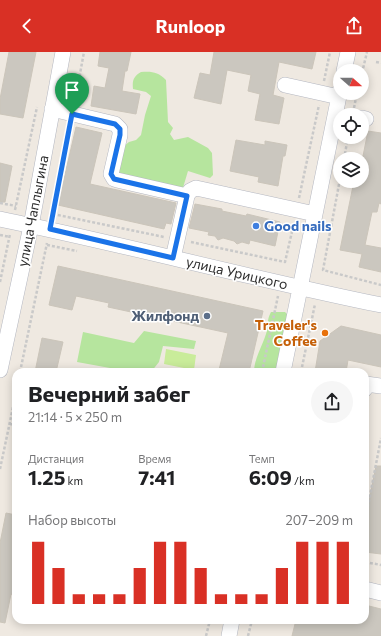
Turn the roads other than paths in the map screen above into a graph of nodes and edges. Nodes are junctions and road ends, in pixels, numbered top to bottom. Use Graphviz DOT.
graph roads {
  1 [pos="64,52"];
  2 [pos="348,52"];
  3 [pos="345,64"];
  4 [pos="285,85"];
  5 [pos="333,94"];
  6 [pos="52,109"];
  7 [pos="333,139"];
  8 [pos="187,196"];
  9 [pos="315,214"];
  10 [pos="6,220"];
  11 [pos="31,226"];
  12 [pos="173,258"];
  13 [pos="300,288"];
  14 [pos="381,305"];
  15 [pos="284,368"];
  16 [pos="0,370"];
  17 [pos="369,384"];
  18 [pos="381,386"];
  19 [pos="369,590"];
  20 [pos="381,593"];
  21 [pos="231,624"];
  22 [pos="229,636"];
  1 -- 6 [label="street, улица Чаплыгина"];
  2 -- 3 [label="street"];
  4 -- 5 [label="street"];
  6 -- 8 [label="street"];
  6 -- 11 [label="street, улица Чаплыгина"];
  7 -- 9 [label="street"];
  8 -- 9 [label="street"];
  8 -- 12 [label="street"];
  9 -- 13 [label="street"];
  10 -- 11 [label="street, улица Урицкого"];
  11 -- 12 [label="street, улица Урицкого"];
  11 -- 16 [label="street, улица Чаплыгина"];
  12 -- 13 [label="street, улица Урицкого"];
  13 -- 14 [label="street, улица Урицкого"];
  13 -- 15 [label="street"];
  17 -- 18 [label="street"];
  19 -- 20 [label="street"];
  21 -- 22 [label="street"];
}
